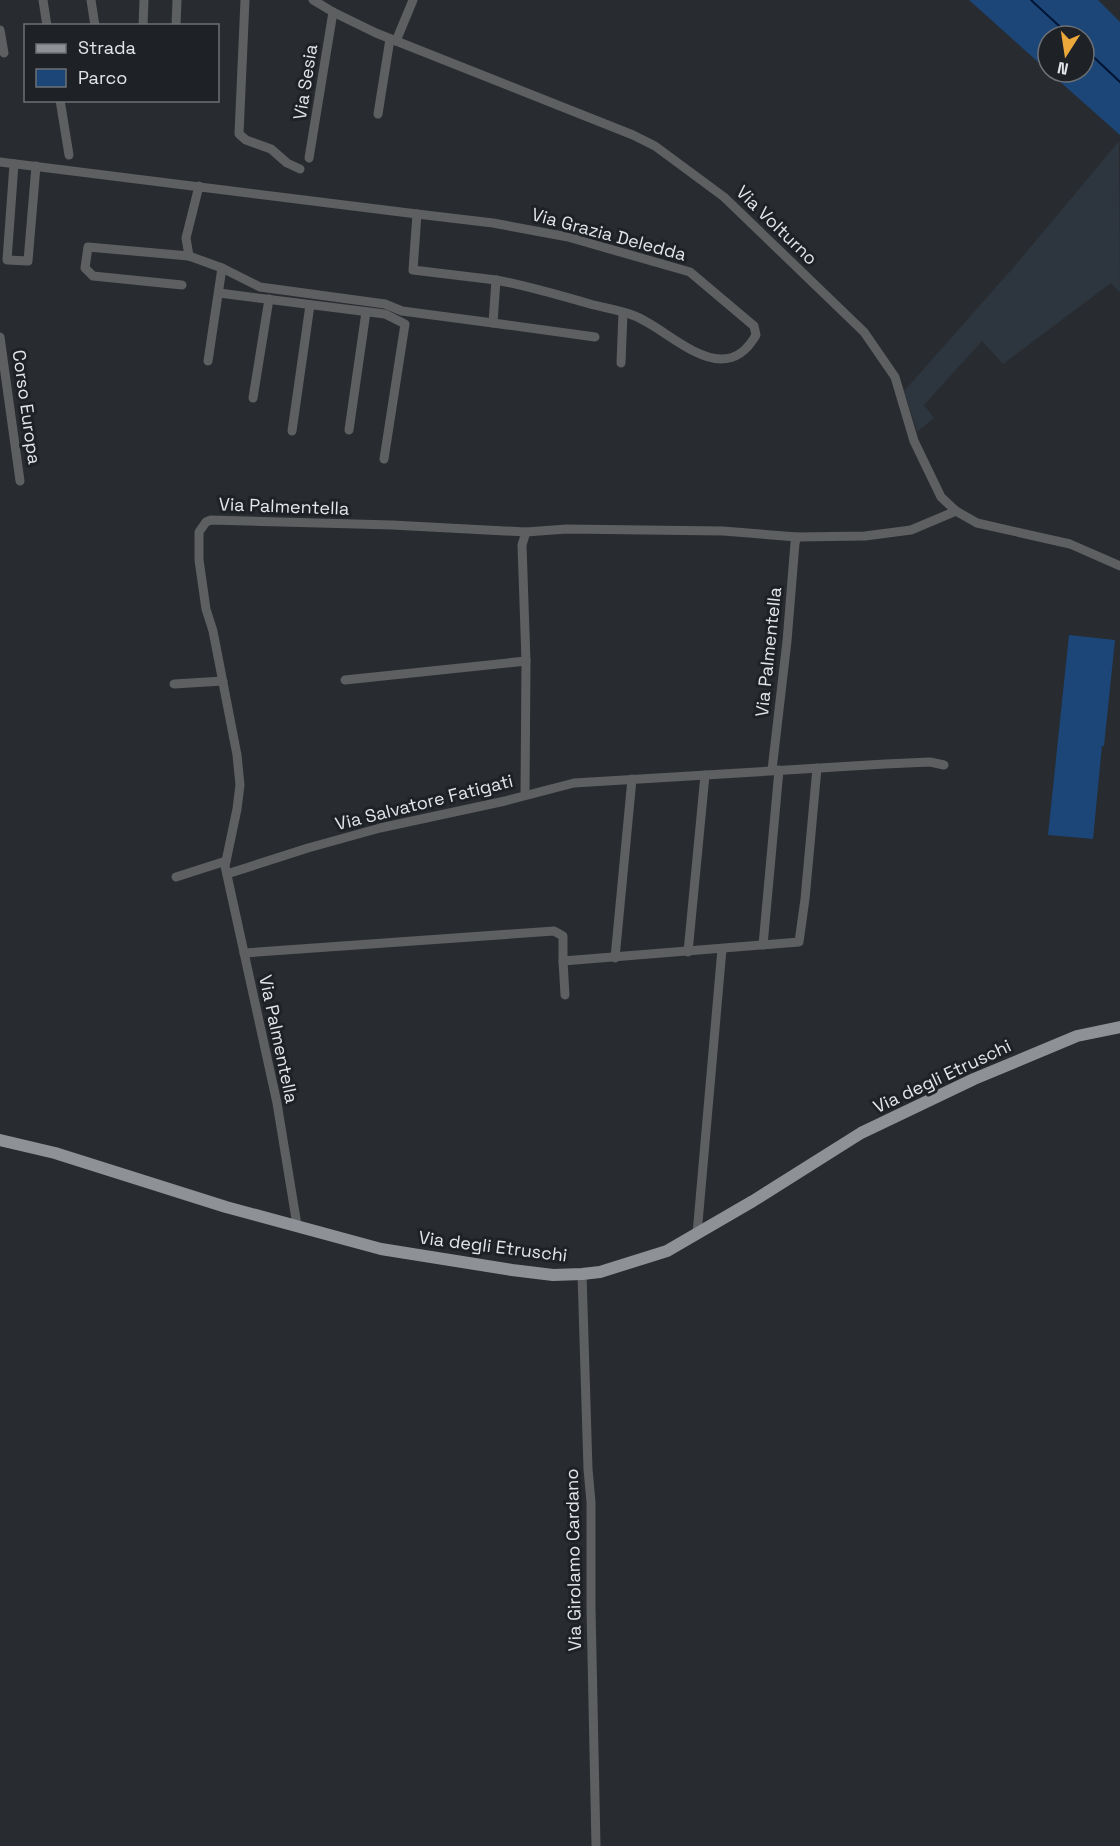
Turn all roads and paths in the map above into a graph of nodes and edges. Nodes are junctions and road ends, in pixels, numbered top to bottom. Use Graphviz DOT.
graph roads {
  1 [pos="43,0"];
  2 [pos="91,0"];
  3 [pos="144,0"];
  4 [pos="177,0"];
  5 [pos="245,0"];
  6 [pos="413,0"];
  7 [pos="316,1"];
  8 [pos="333,12"];
  9 [pos="47,24"];
  10 [pos="95,24"];
  11 [pos="143,24"];
  12 [pos="176,24"];
  13 [pos="0,30"];
  14 [pos="393,40"];
  15 [pos="4,53"];
  16 [pos="60,102"];
  17 [pos="378,114"];
  18 [pos="69,155"];
  19 [pos="309,158"];
  20 [pos="0,162"];
  21 [pos="14,164"];
  22 [pos="36,166"];
  23 [pos="300,169"];
  24 [pos="199,186"];
  25 [pos="417,214"];
  26 [pos="189,256"];
  27 [pos="222,268"];
  28 [pos="496,280"];
  29 [pos="182,285"];
  30 [pos="219,293"];
  31 [pos="269,299"];
  32 [pos="310,305"];
  33 [pos="366,312"];
  34 [pos="623,313"];
  35 [pos="493,323"];
  36 [pos="595,337"];
  37 [pos="0,338"];
  38 [pos="208,361"];
  39 [pos="621,363"];
  40 [pos="253,398"];
  41 [pos="349,430"];
  42 [pos="292,431"];
  43 [pos="384,459"];
  44 [pos="20,481"];
  45 [pos="956,511"];
  46 [pos="526,532"];
  47 [pos="797,537"];
  48 [pos="1120,566"];
  49 [pos="525,662"];
  50 [pos="345,680"];
  51 [pos="223,681"];
  52 [pos="174,684"];
  53 [pos="944,765"];
  54 [pos="817,768"];
  55 [pos="776,770"];
  56 [pos="705,775"];
  57 [pos="632,779"];
  58 [pos="525,795"];
  59 [pos="225,861"];
  60 [pos="227,874"];
  61 [pos="176,877"];
  62 [pos="763,945"];
  63 [pos="722,949"];
  64 [pos="688,952"];
  65 [pos="244,953"];
  66 [pos="615,958"];
  67 [pos="563,961"];
  68 [pos="565,995"];
  69 [pos="1120,1027"];
  70 [pos="0,1140"];
  71 [pos="297,1225"];
  72 [pos="697,1234"];
  73 [pos="582,1274"];
  74 [pos="596,1846"];
  1 -- 9 [label="street"];
  2 -- 10 [label="street"];
  3 -- 11 [label="street"];
  4 -- 12 [label="street"];
  5 -- 23 [label="street"];
  6 -- 14 [label="street"];
  7 -- 8 [label="street, Via Volturno"];
  8 -- 14 [label="street, Via Volturno"];
  8 -- 19 [label="street, Via Sesia"];
  13 -- 15 [label="street"];
  14 -- 17 [label="street"];
  14 -- 45 [label="street, Via Volturno"];
  16 -- 18 [label="street"];
  20 -- 21 [label="street, Via Grazia Deledda"];
  21 -- 22 [label="street, Via Grazia Deledda"];
  21 -- 22 [label="street"];
  22 -- 24 [label="street, Via Grazia Deledda"];
  24 -- 25 [label="street, Via Grazia Deledda"];
  24 -- 26 [label="street"];
  25 -- 28 [label="street, Via Grazia Deledda"];
  25 -- 34 [label="street, Via Grazia Deledda"];
  26 -- 27 [label="street"];
  26 -- 29 [label="street"];
  27 -- 30 [label="street"];
  27 -- 35 [label="street"];
  28 -- 34 [label="street, Via Grazia Deledda"];
  28 -- 35 [label="street"];
  30 -- 31 [label="street"];
  30 -- 38 [label="street"];
  31 -- 32 [label="street"];
  31 -- 40 [label="street"];
  32 -- 33 [label="street"];
  32 -- 42 [label="street"];
  33 -- 41 [label="street"];
  33 -- 43 [label="street"];
  34 -- 39 [label="street"];
  35 -- 36 [label="street"];
  37 -- 44 [label="street, Corso Europa"];
  45 -- 47 [label="street, Via Palmentella"];
  45 -- 48 [label="street, Via Volturno"];
  46 -- 47 [label="street, Via Palmentella"];
  46 -- 49 [label="street"];
  46 -- 51 [label="street, Via Palmentella"];
  47 -- 55 [label="street, Via Palmentella"];
  49 -- 50 [label="street"];
  49 -- 58 [label="street"];
  51 -- 52 [label="street"];
  51 -- 59 [label="street, Via Palmentella"];
  53 -- 54 [label="street, Via Salvatore Fatigati"];
  54 -- 55 [label="street, Via Salvatore Fatigati"];
  54 -- 62 [label="street"];
  55 -- 56 [label="street, Via Salvatore Fatigati"];
  55 -- 62 [label="street"];
  56 -- 57 [label="street, Via Salvatore Fatigati"];
  56 -- 64 [label="street"];
  57 -- 58 [label="street, Via Salvatore Fatigati"];
  57 -- 66 [label="street"];
  58 -- 60 [label="street, Via Salvatore Fatigati"];
  59 -- 60 [label="street, Via Palmentella"];
  59 -- 61 [label="street"];
  60 -- 65 [label="street, Via Palmentella"];
  62 -- 63 [label="street"];
  63 -- 64 [label="street"];
  63 -- 72 [label="street"];
  64 -- 66 [label="street"];
  65 -- 67 [label="street"];
  65 -- 71 [label="street, Via Palmentella"];
  66 -- 67 [label="street"];
  67 -- 68 [label="street"];
  69 -- 72 [label="main road, Via degli Etruschi"];
  70 -- 71 [label="main road, Via degli Etruschi"];
  71 -- 73 [label="main road, Via degli Etruschi"];
  72 -- 73 [label="main road, Via degli Etruschi"];
  73 -- 74 [label="street, Via Girolamo Cardano"];
}
